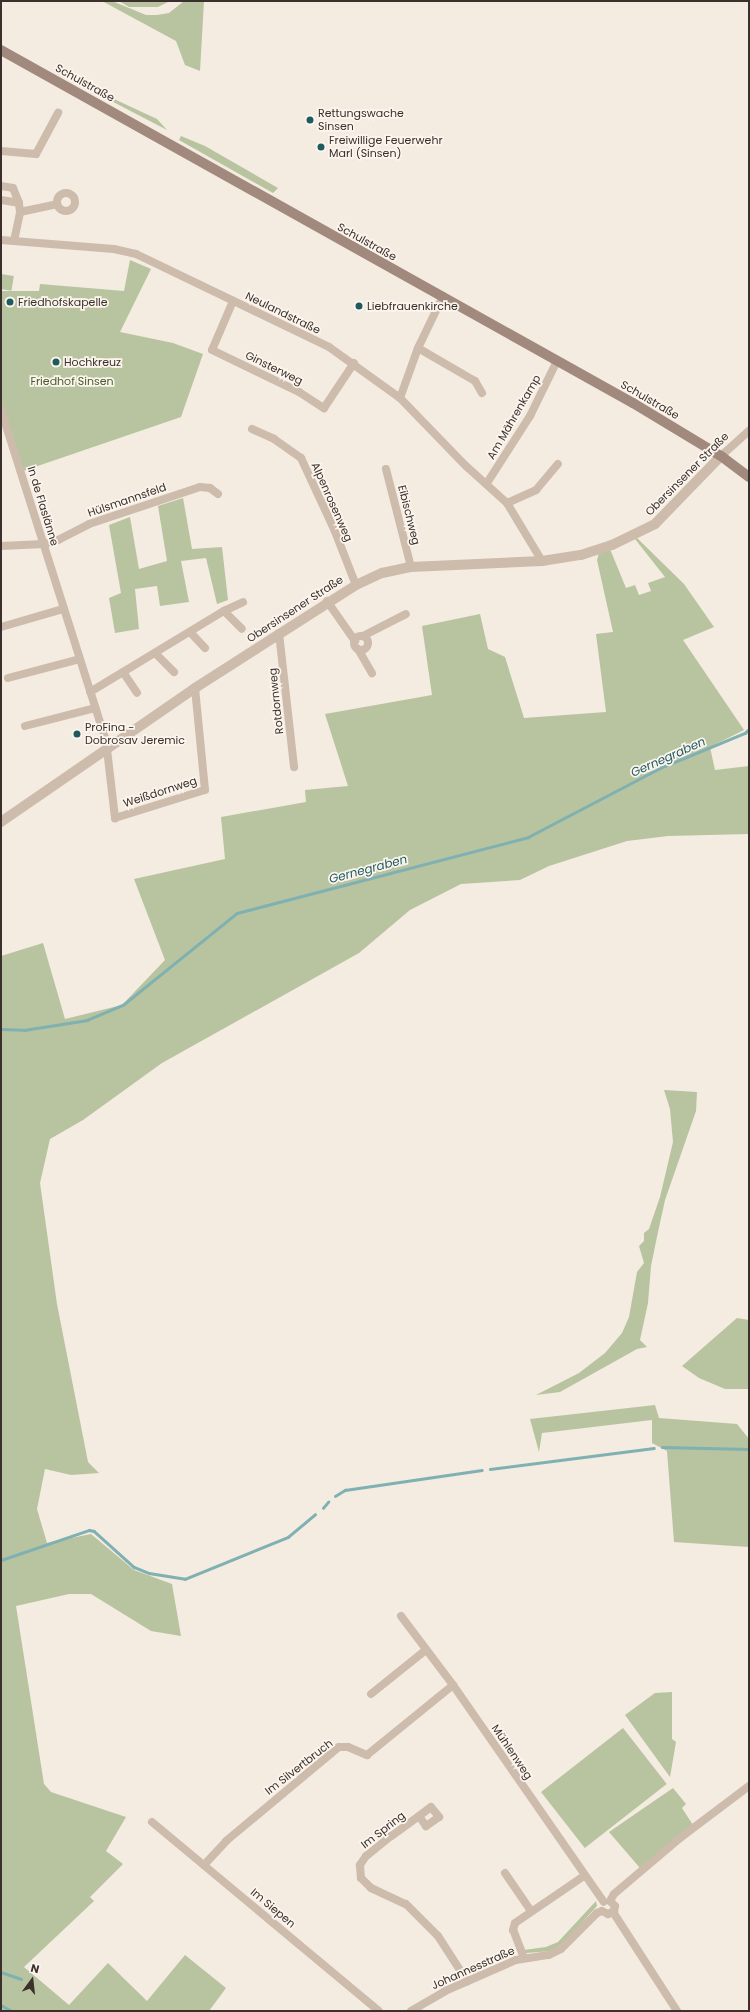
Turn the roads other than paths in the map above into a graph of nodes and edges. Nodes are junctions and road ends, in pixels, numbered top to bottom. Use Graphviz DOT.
graph roads {
  1 [pos="1,50"];
  2 [pos="58,113"];
  3 [pos="1,151"];
  4 [pos="1,186"];
  5 [pos="1,200"];
  6 [pos="19,203"];
  7 [pos="57,204"];
  8 [pos="20,212"];
  9 [pos="1,240"];
  10 [pos="14,241"];
  11 [pos="443,296"];
  12 [pos="233,301"];
  13 [pos="418,348"];
  14 [pos="558,362"];
  15 [pos="354,364"];
  16 [pos="482,393"];
  17 [pos="400,398"];
  18 [pos="1,410"];
  19 [pos="252,429"];
  20 [pos="749,431"];
  21 [pos="721,456"];
  22 [pos="558,464"];
  23 [pos="386,469"];
  24 [pos="749,477"];
  25 [pos="487,483"];
  26 [pos="218,494"];
  27 [pos="507,503"];
  28 [pos="44,544"];
  29 [pos="1,546"];
  30 [pos="542,561"];
  31 [pos="411,566"];
  32 [pos="356,585"];
  33 [pos="327,601"];
  34 [pos="243,602"];
  35 [pos="63,609"];
  36 [pos="224,611"];
  37 [pos="406,614"];
  38 [pos="1,627"];
  39 [pos="242,629"];
  40 [pos="190,632"];
  41 [pos="279,633"];
  42 [pos="363,636"];
  43 [pos="356,645"];
  44 [pos="205,648"];
  45 [pos="155,653"];
  46 [pos="80,659"];
  47 [pos="123,672"];
  48 [pos="174,672"];
  49 [pos="372,673"];
  50 [pos="8,678"];
  51 [pos="195,688"];
  52 [pos="90,692"];
  53 [pos="137,693"];
  54 [pos="95,708"];
  55 [pos="25,726"];
  56 [pos="108,748"];
  57 [pos="294,766"];
  58 [pos="1,822"];
  59 [pos="401,1616"];
  60 [pos="426,1650"];
  61 [pos="453,1685"];
  62 [pos="371,1694"];
  63 [pos="749,1786"];
  64 [pos="419,1816"];
  65 [pos="152,1822"];
  66 [pos="204,1865"];
  67 [pos="505,1873"];
  68 [pos="584,1876"];
  69 [pos="607,1901"];
  70 [pos="531,1911"];
  71 [pos="602,1911"];
  72 [pos="613,1912"];
  73 [pos="524,1958"];
  74 [pos="466,1981"];
  75 [pos="379,2011"];
  76 [pos="411,2011"];
  77 [pos="677,2011"];
  1 -- 11 [label="main road, Schulstraße"];
  2 -- 3 [label="street"];
  4 -- 6 [label="street"];
  5 -- 6 [label="street"];
  6 -- 8 [label="street"];
  7 -- 8 [label="street"];
  8 -- 10 [label="street"];
  9 -- 10 [label="street, Neulandstraße"];
  10 -- 12 [label="street, Neulandstraße"];
  11 -- 13 [label="street"];
  11 -- 14 [label="main road, Schulstraße"];
  12 -- 15 [label="street, Neulandstraße"];
  12 -- 15 [label="street, Ginsterweg"];
  13 -- 16 [label="street"];
  13 -- 17 [label="street"];
  14 -- 21 [label="main road, Schulstraße"];
  14 -- 25 [label="street, Am Mährenkamp"];
  15 -- 17 [label="street, Neulandstraße"];
  17 -- 25 [label="street, Neulandstraße"];
  18 -- 28 [label="street, In de Flaslänne"];
  19 -- 32 [label="street, Alpenrosenweg"];
  20 -- 21 [label="street, Obersinsener Straße"];
  21 -- 24 [label="main road, Schulstraße"];
  21 -- 30 [label="street, Obersinsener Straße"];
  22 -- 27 [label="street"];
  23 -- 31 [label="street, Eibischweg"];
  25 -- 27 [label="street, Neulandstraße"];
  26 -- 28 [label="street, Hülsmannsfeld"];
  27 -- 30 [label="street, Neulandstraße"];
  28 -- 29 [label="street, Hülsmannsfeld"];
  28 -- 35 [label="street, In de Flaslänne"];
  30 -- 31 [label="street, Obersinsener Straße"];
  31 -- 32 [label="street, Obersinsener Straße"];
  32 -- 33 [label="street, Obersinsener Straße"];
  33 -- 41 [label="street, Obersinsener Straße"];
  33 -- 43 [label="street"];
  34 -- 36 [label="street"];
  35 -- 38 [label="street"];
  35 -- 46 [label="street, In de Flaslänne"];
  36 -- 39 [label="street"];
  36 -- 40 [label="street"];
  37 -- 42 [label="street"];
  40 -- 44 [label="street"];
  40 -- 45 [label="street"];
  41 -- 51 [label="street, Obersinsener Straße"];
  41 -- 57 [label="street, Rotdornweg"];
  42 -- 43 [label="street"];
  42 -- 43 [label="street"];
  43 -- 49 [label="street"];
  45 -- 47 [label="street"];
  45 -- 48 [label="street"];
  46 -- 50 [label="street"];
  46 -- 52 [label="street, In de Flaslänne"];
  47 -- 52 [label="street"];
  47 -- 53 [label="street"];
  51 -- 56 [label="street, Obersinsener Straße"];
  51 -- 56 [label="street, Weißdornweg"];
  52 -- 54 [label="street, In de Flaslänne"];
  54 -- 55 [label="street"];
  54 -- 56 [label="street, In de Flaslänne"];
  56 -- 58 [label="street, Obersinsener Straße"];
  59 -- 60 [label="street, Mühlenweg"];
  60 -- 61 [label="street, Mühlenweg"];
  60 -- 62 [label="street"];
  61 -- 66 [label="street, Im Silvertbruch"];
  61 -- 68 [label="street, Mühlenweg"];
  63 -- 69 [label="street"];
  64 -- 74 [label="street, Im Spring"];
  65 -- 66 [label="street, Im Siepen"];
  66 -- 75 [label="street, Im Siepen"];
  67 -- 70 [label="street"];
  68 -- 69 [label="street, Mühlenweg"];
  68 -- 70 [label="street"];
  69 -- 71 [label="street"];
  69 -- 72 [label="street, Mühlenweg"];
  70 -- 73 [label="street"];
  71 -- 72 [label="street"];
  71 -- 73 [label="street, Johannesstraße"];
  72 -- 77 [label="street, Mühlenweg"];
  73 -- 74 [label="street, Johannesstraße"];
  74 -- 76 [label="street, Johannesstraße"];
}
